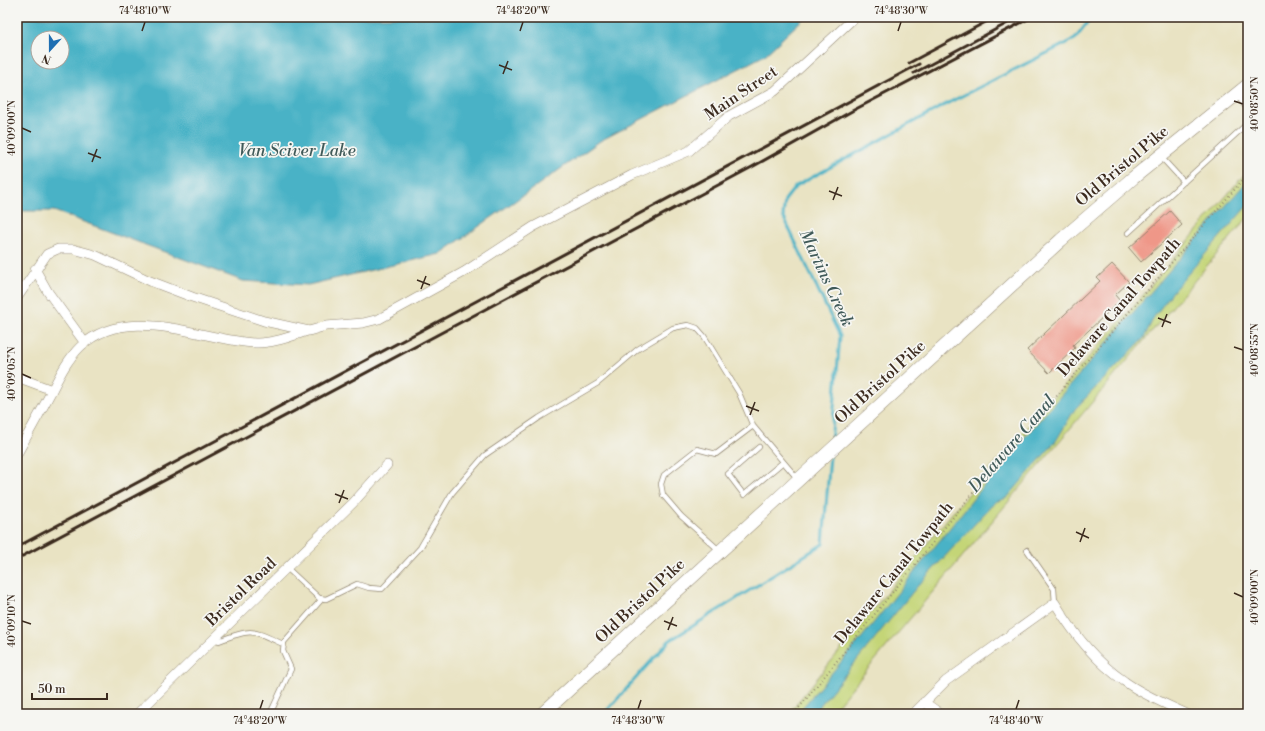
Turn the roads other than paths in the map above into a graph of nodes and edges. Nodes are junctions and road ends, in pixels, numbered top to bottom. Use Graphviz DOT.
graph roads {
  1 [pos="855,17"];
  2 [pos="1248,85"];
  3 [pos="1236,94"];
  4 [pos="1248,110"];
  5 [pos="1248,123"];
  6 [pos="1160,156"];
  7 [pos="1184,182"];
  8 [pos="1128,233"];
  9 [pos="35,269"];
  10 [pos="17,298"];
  11 [pos="310,331"];
  12 [pos="85,343"];
  13 [pos="17,377"];
  14 [pos="52,390"];
  15 [pos="753,426"];
  16 [pos="759,447"];
  17 [pos="17,454"];
  18 [pos="783,462"];
  19 [pos="387,465"];
  20 [pos="798,480"];
  21 [pos="1027,550"];
  22 [pos="720,551"];
  23 [pos="287,568"];
  24 [pos="322,599"];
  25 [pos="1054,603"];
  26 [pos="214,639"];
  27 [pos="283,644"];
  28 [pos="924,702"];
  29 [pos="137,714"];
  30 [pos="270,714"];
  31 [pos="542,714"];
  32 [pos="913,714"];
  33 [pos="941,714"];
  34 [pos="1187,714"];
  1 -- 11 [label="street, Main Street"];
  2 -- 3 [label="main road, Old Bristol Pike"];
  3 -- 4 [label="lane"];
  3 -- 6 [label="main road, Old Bristol Pike"];
  5 -- 7 [label="lane"];
  6 -- 7 [label="lane"];
  6 -- 20 [label="main road, Old Bristol Pike"];
  7 -- 8 [label="lane"];
  9 -- 10 [label="street"];
  9 -- 11 [label="street"];
  9 -- 12 [label="street"];
  11 -- 12 [label="street, Main Street"];
  12 -- 14 [label="street, Main Street"];
  13 -- 14 [label="street"];
  14 -- 17 [label="street, Main Street"];
  15 -- 18 [label="lane"];
  15 -- 22 [label="lane"];
  15 -- 24 [label="lane"];
  16 -- 18 [label="lane"];
  18 -- 20 [label="lane"];
  19 -- 23 [label="street, Bristol Road"];
  20 -- 22 [label="main road, Old Bristol Pike"];
  21 -- 25 [label="lane"];
  22 -- 31 [label="main road, Old Bristol Pike"];
  23 -- 24 [label="lane"];
  23 -- 26 [label="street, Bristol Road"];
  24 -- 27 [label="lane"];
  25 -- 28 [label="street"];
  25 -- 34 [label="street"];
  26 -- 27 [label="lane"];
  26 -- 29 [label="street, Bristol Road"];
  27 -- 30 [label="lane"];
  28 -- 32 [label="street"];
  28 -- 33 [label="street"];
}
